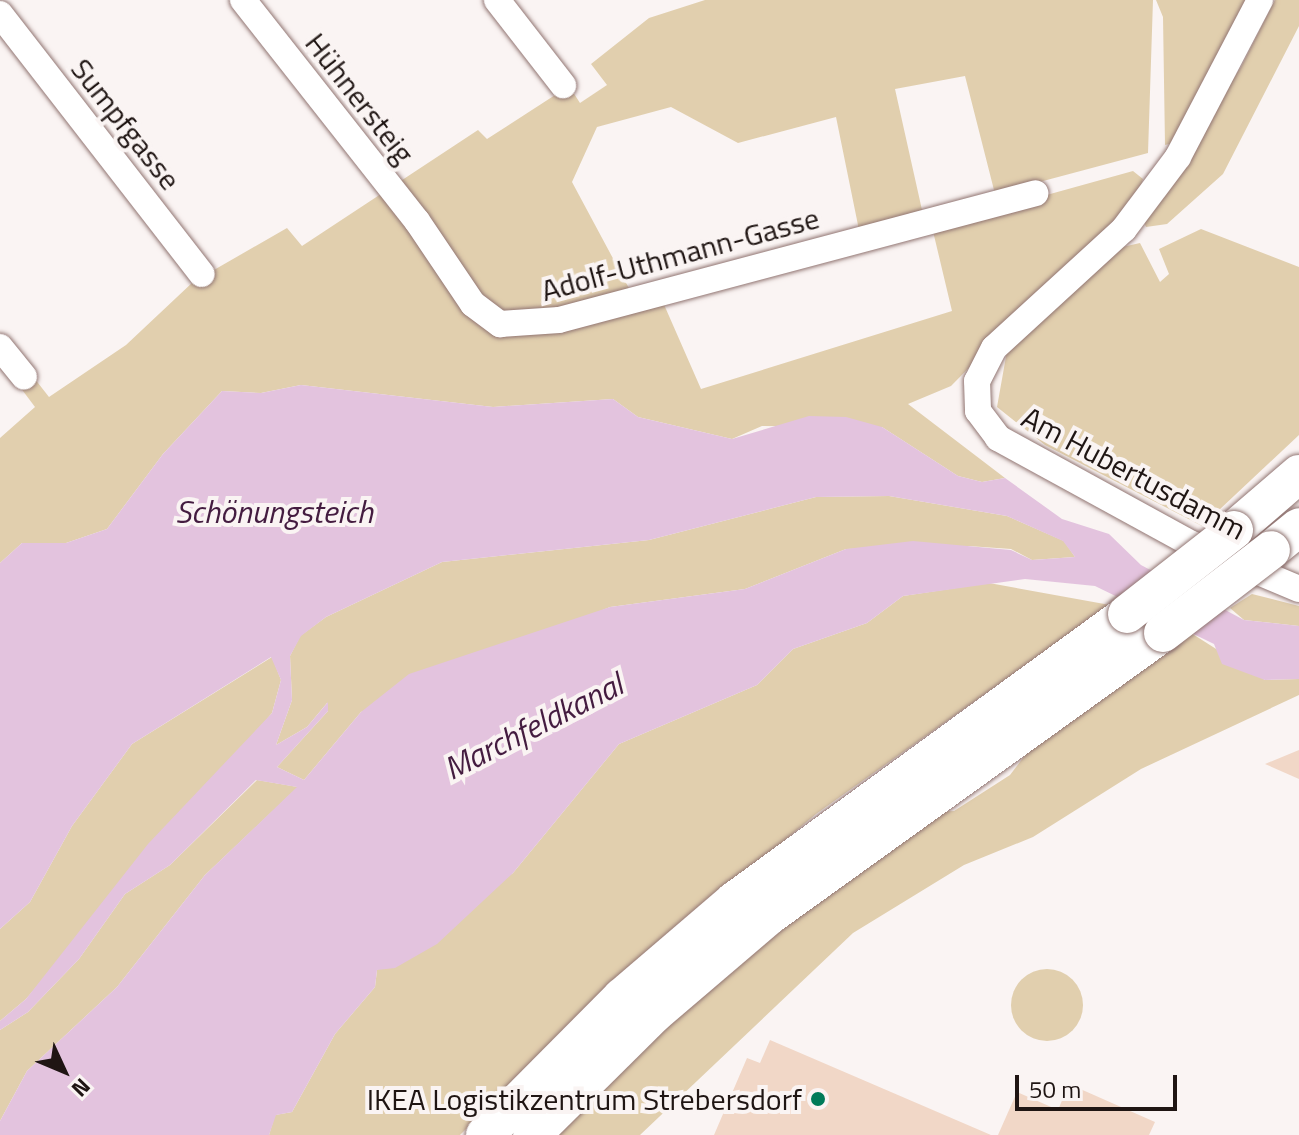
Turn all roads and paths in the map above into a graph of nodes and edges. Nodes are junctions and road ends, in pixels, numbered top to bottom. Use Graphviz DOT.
graph roads {
  1 [pos="6,0"];
  2 [pos="243,0"];
  3 [pos="497,0"];
  4 [pos="1260,0"];
  5 [pos="0,5"];
  6 [pos="0,14"];
  7 [pos="563,85"];
  8 [pos="1035,193"];
  9 [pos="396,198"];
  10 [pos="202,274"];
  11 [pos="0,347"];
  12 [pos="24,377"];
  13 [pos="1299,460"];
  14 [pos="1287,484"];
  15 [pos="1285,538"];
  16 [pos="1299,589"];
  17 [pos="485,1135"];
  18 [pos="532,1135"];
  1 -- 5 [label="street"];
  2 -- 9 [label="street, Hühnersteig"];
  3 -- 7 [label="street"];
  4 -- 16 [label="street, Am Hubertusdamm"];
  6 -- 10 [label="street, Sumpfgasse"];
  8 -- 9 [label="street, Adolf-Uthmann-Gasse"];
  11 -- 12 [label="street"];
  13 -- 14 [label="highway"];
  14 -- 17 [label="highway, bridge"];
  15 -- 18 [label="highway, bridge"];
}
